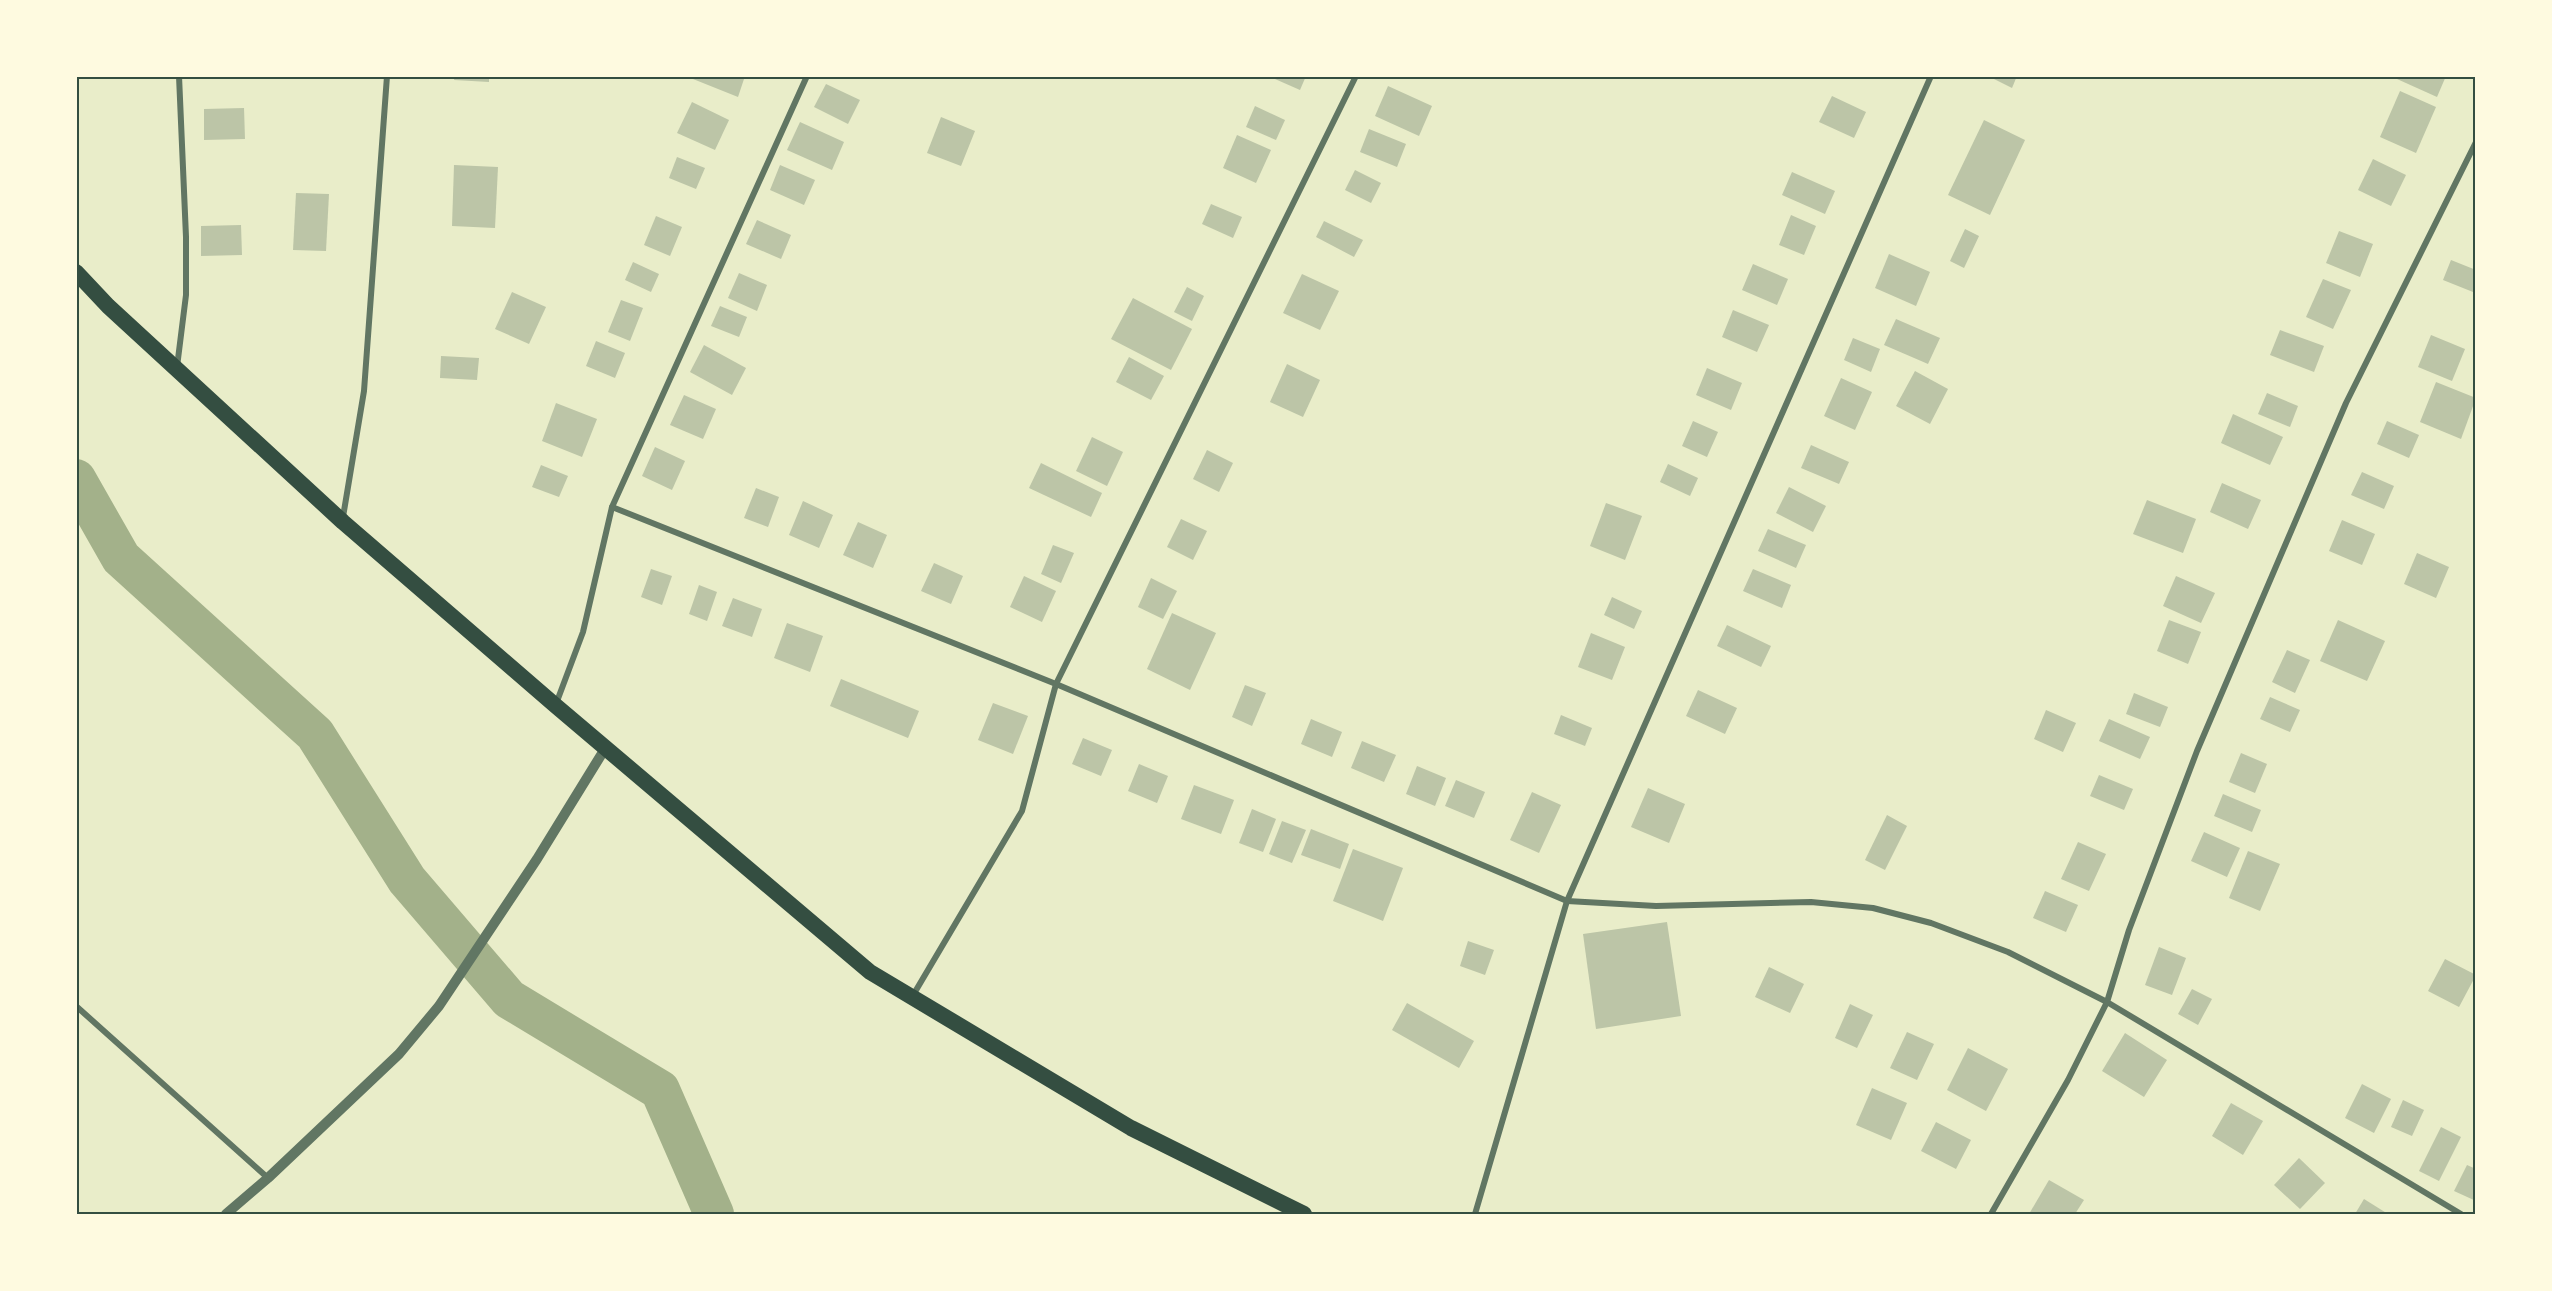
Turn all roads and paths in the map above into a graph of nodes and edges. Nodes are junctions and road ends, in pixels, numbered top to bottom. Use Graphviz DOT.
graph roads {
  1 [pos="179,76"];
  2 [pos="387,76"];
  3 [pos="807,76"];
  4 [pos="1356,76"];
  5 [pos="1931,76"];
  6 [pos="2475,142"];
  7 [pos="76,272"];
  8 [pos="177,370"];
  9 [pos="612,507"];
  10 [pos="343,522"];
  11 [pos="1056,684"];
  12 [pos="556,706"];
  13 [pos="606,747"];
  14 [pos="1567,901"];
  15 [pos="912,997"];
  16 [pos="2107,1002"];
  17 [pos="76,1006"];
  18 [pos="268,1178"];
  19 [pos="226,1215"];
  20 [pos="1304,1215"];
  21 [pos="1475,1215"];
  22 [pos="1991,1215"];
  23 [pos="2461,1215"];
  1 -- 8 [label="street"];
  2 -- 10 [label="street"];
  3 -- 9 [label="street"];
  4 -- 11 [label="street"];
  5 -- 14 [label="street"];
  6 -- 16 [label="street"];
  7 -- 8 [label="highway"];
  8 -- 10 [label="highway"];
  9 -- 11 [label="street"];
  9 -- 12 [label="street"];
  10 -- 12 [label="highway"];
  11 -- 14 [label="street"];
  11 -- 15 [label="street"];
  12 -- 13 [label="highway"];
  13 -- 15 [label="highway"];
  13 -- 18 [label="street"];
  14 -- 16 [label="street"];
  14 -- 21 [label="street"];
  15 -- 20 [label="highway"];
  16 -- 22 [label="street"];
  16 -- 23 [label="street"];
  17 -- 18 [label="street"];
  18 -- 19 [label="street"];
}
